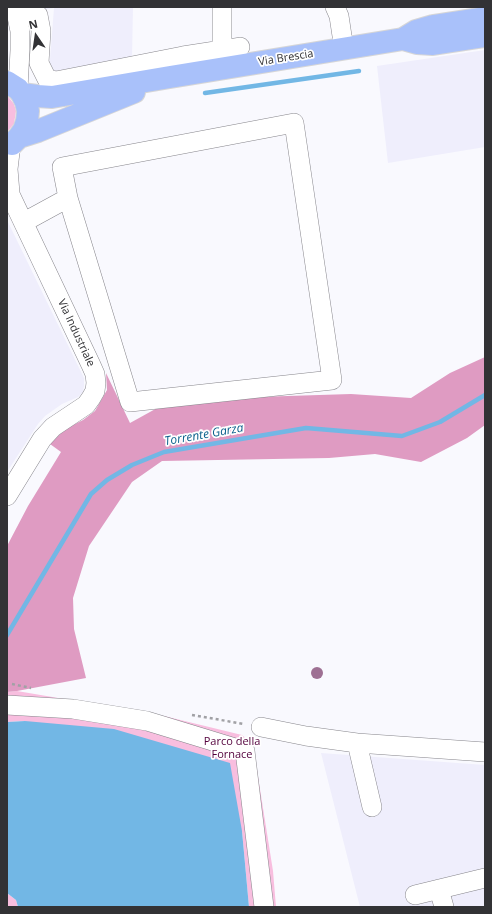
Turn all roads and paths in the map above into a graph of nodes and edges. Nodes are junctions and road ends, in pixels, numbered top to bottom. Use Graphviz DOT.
graph roads {
  1 [pos="222,7"];
  2 [pos="335,7"];
  3 [pos="347,7"];
  4 [pos="17,19"];
  5 [pos="485,20"];
  6 [pos="240,47"];
  7 [pos="348,48"];
  8 [pos="222,50"];
  9 [pos="7,62"];
  10 [pos="170,77"];
  11 [pos="16,88"];
  12 [pos="12,143"];
  13 [pos="8,191"];
  14 [pos="68,198"];
  15 [pos="24,222"];
  16 [pos="7,496"];
  17 [pos="7,705"];
  18 [pos="261,727"];
  19 [pos="357,743"];
  20 [pos="485,752"];
  21 [pos="372,807"];
  22 [pos="485,878"];
  23 [pos="415,895"];
  24 [pos="442,898"];
  25 [pos="264,907"];
  1 -- 8 [label="street"];
  2 -- 7 [label="street"];
  3 -- 7 [label="street"];
  4 -- 8 [label="street"];
  4 -- 9 [label="street"];
  4 -- 11 [label="street"];
  5 -- 7 [label="main road, Via Brescia"];
  6 -- 8 [label="street"];
  7 -- 10 [label="main road, Via Brescia"];
  10 -- 11 [label="main road, Via Brescia"];
  10 -- 12 [label="main road, Via Brescia"];
  11 -- 12 [label="main road"];
  12 -- 13 [label="street, Via Industriale"];
  13 -- 15 [label="street, Via Industriale"];
  14 -- 14 [label="street"];
  14 -- 15 [label="street"];
  15 -- 16 [label="street, Via Industriale"];
  17 -- 25 [label="street"];
  18 -- 19 [label="street"];
  19 -- 20 [label="street"];
  19 -- 21 [label="street"];
  22 -- 24 [label="street"];
  23 -- 24 [label="street"];
}
